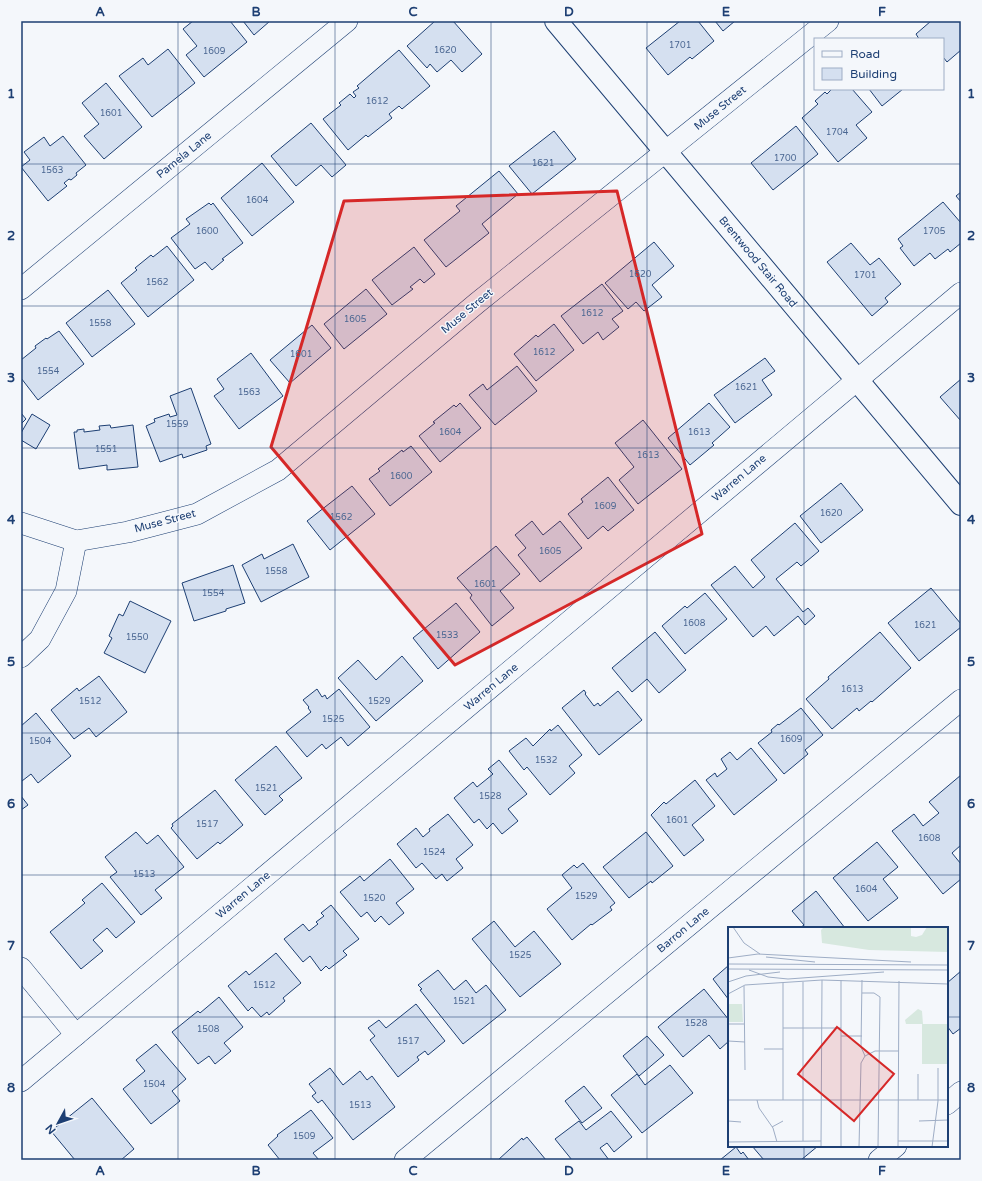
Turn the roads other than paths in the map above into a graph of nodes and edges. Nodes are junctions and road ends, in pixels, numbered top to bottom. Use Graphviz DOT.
graph roads {
  1 [pos="347,21"];
  2 [pos="556,21"];
  3 [pos="828,21"];
  4 [pos="666,152"];
  5 [pos="21,289"];
  6 [pos="961,292"];
  7 [pos="857,379"];
  8 [pos="961,504"];
  9 [pos="21,523"];
  10 [pos="76,541"];
  11 [pos="21,658"];
  12 [pos="961,700"];
  13 [pos="21,968"];
  14 [pos="76,1036"];
  15 [pos="21,1081"];
  16 [pos="961,1092"];
  17 [pos="948,1103"];
  18 [pos="895,1147"];
  19 [pos="405,1160"];
  20 [pos="879,1160"];
  1 -- 5 [label="street, Pamela Lane"];
  2 -- 4 [label="main road, Brentwood Stair Road"];
  3 -- 4 [label="street, Muse Street"];
  4 -- 7 [label="main road, Brentwood Stair Road"];
  4 -- 10 [label="street, Muse Street"];
  6 -- 7 [label="street, Warren Lane"];
  7 -- 8 [label="main road, Brentwood Stair Road"];
  7 -- 14 [label="street, Warren Lane"];
  9 -- 10 [label="street, Muse Street"];
  10 -- 11 [label="street"];
  12 -- 19 [label="street, Barron Lane"];
  13 -- 14 [label="street"];
  14 -- 15 [label="street, Warren Lane"];
  16 -- 17 [label="street"];
  18 -- 20 [label="street"];
}
